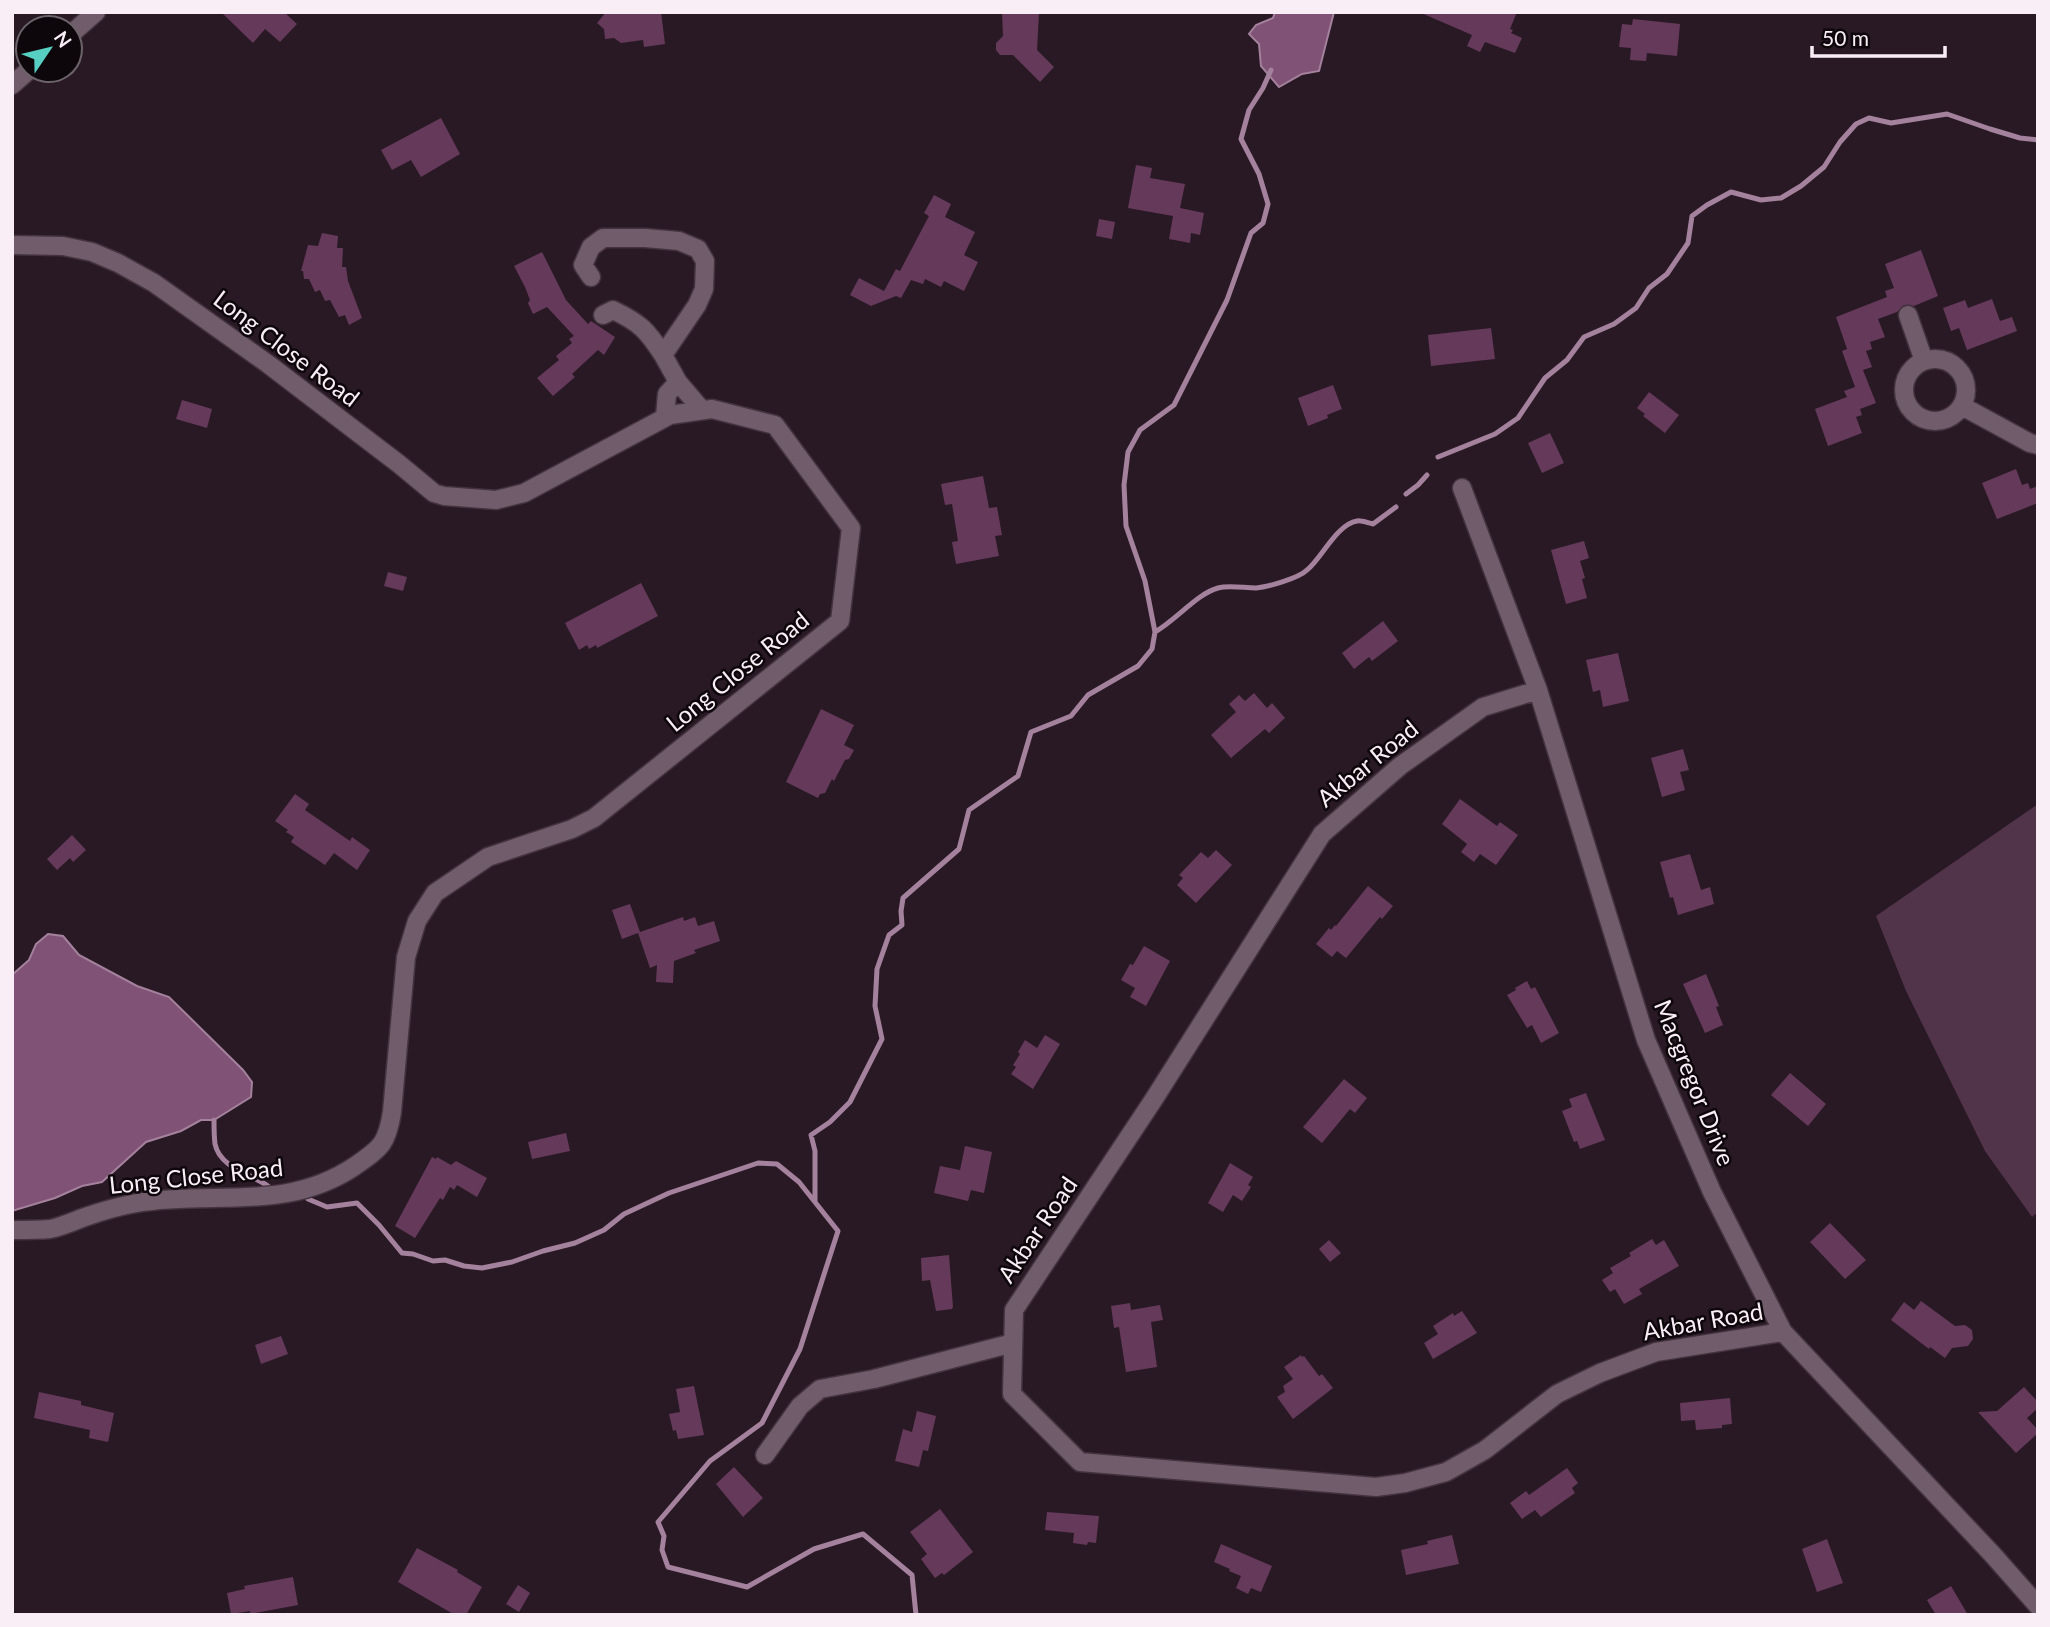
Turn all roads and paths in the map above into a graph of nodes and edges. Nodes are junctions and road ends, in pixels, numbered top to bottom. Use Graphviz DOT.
graph roads {
  1 [pos="12,245"];
  2 [pos="591,277"];
  3 [pos="603,315"];
  4 [pos="1909,315"];
  5 [pos="663,355"];
  6 [pos="1924,360"];
  7 [pos="678,382"];
  8 [pos="1962,406"];
  9 [pos="702,410"];
  10 [pos="665,417"];
  11 [pos="2038,445"];
  12 [pos="1462,488"];
  13 [pos="1538,690"];
  14 [pos="12,1230"];
  15 [pos="1783,1332"];
  16 [pos="1013,1343"];
  17 [pos="765,1455"];
  18 [pos="2038,1606"];
  1 -- 10 [label="street, Long Close Road"];
  2 -- 5 [label="street"];
  3 -- 5 [label="street"];
  4 -- 6 [label="street"];
  5 -- 7 [label="street"];
  6 -- 8 [label="street"];
  6 -- 8 [label="street"];
  7 -- 9 [label="street"];
  7 -- 10 [label="street"];
  8 -- 11 [label="street"];
  9 -- 10 [label="street, Long Close Road"];
  9 -- 14 [label="street, Long Close Road"];
  12 -- 13 [label="street, Macgregor Drive"];
  13 -- 15 [label="street, Macgregor Drive"];
  13 -- 16 [label="street, Akbar Road"];
  15 -- 16 [label="street, Akbar Road"];
  15 -- 18 [label="street, Macgregor Drive"];
  16 -- 17 [label="street"];
}
